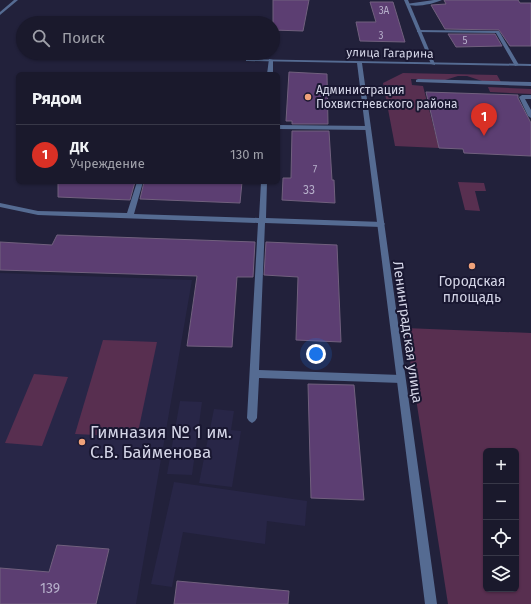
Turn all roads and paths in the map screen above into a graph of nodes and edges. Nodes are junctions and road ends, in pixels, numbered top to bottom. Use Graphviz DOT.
graph roads {
  1 [pos="16,0"];
  2 [pos="440,0"];
  3 [pos="407,2"];
  4 [pos="0,14"];
  5 [pos="419,31"];
  6 [pos="248,60"];
  7 [pos="271,60"];
  8 [pos="359,63"];
  9 [pos="433,64"];
  10 [pos="517,65"];
  11 [pos="531,65"];
  12 [pos="270,72"];
  13 [pos="418,81"];
  14 [pos="531,84"];
  15 [pos="531,97"];
  16 [pos="531,116"];
  17 [pos="280,126"];
  18 [pos="368,128"];
  19 [pos="139,184"];
  20 [pos="264,184"];
  21 [pos="0,206"];
  22 [pos="130,216"];
  23 [pos="262,220"];
  24 [pos="381,224"];
  25 [pos="254,374"];
  26 [pos="402,379"];
  27 [pos="252,418"];
  28 [pos="432,604"];
  1 -- 4 [label="street"];
  2 -- 3 [label="street"];
  3 -- 5 [label="street"];
  5 -- 9 [label="street"];
  5 -- 10 [label="street"];
  6 -- 7 [label="street, улица Гагарина"];
  7 -- 8 [label="street, улица Гагарина"];
  7 -- 12 [label="street"];
  8 -- 9 [label="street, улица Гагарина"];
  8 -- 18 [label="street, Ленинградская улица"];
  9 -- 10 [label="street, улица Гагарина"];
  10 -- 11 [label="street, улица Гагарина"];
  13 -- 14 [label="street"];
  15 -- 16 [label="street"];
  17 -- 18 [label="street"];
  18 -- 24 [label="street, Ленинградская улица"];
  19 -- 22 [label="street"];
  20 -- 23 [label="street"];
  21 -- 22 [label="street"];
  22 -- 23 [label="street"];
  23 -- 24 [label="street"];
  23 -- 25 [label="street"];
  24 -- 26 [label="street, Ленинградская улица"];
  25 -- 26 [label="street"];
  25 -- 27 [label="street"];
  26 -- 28 [label="street, Ленинградская улица"];
}
